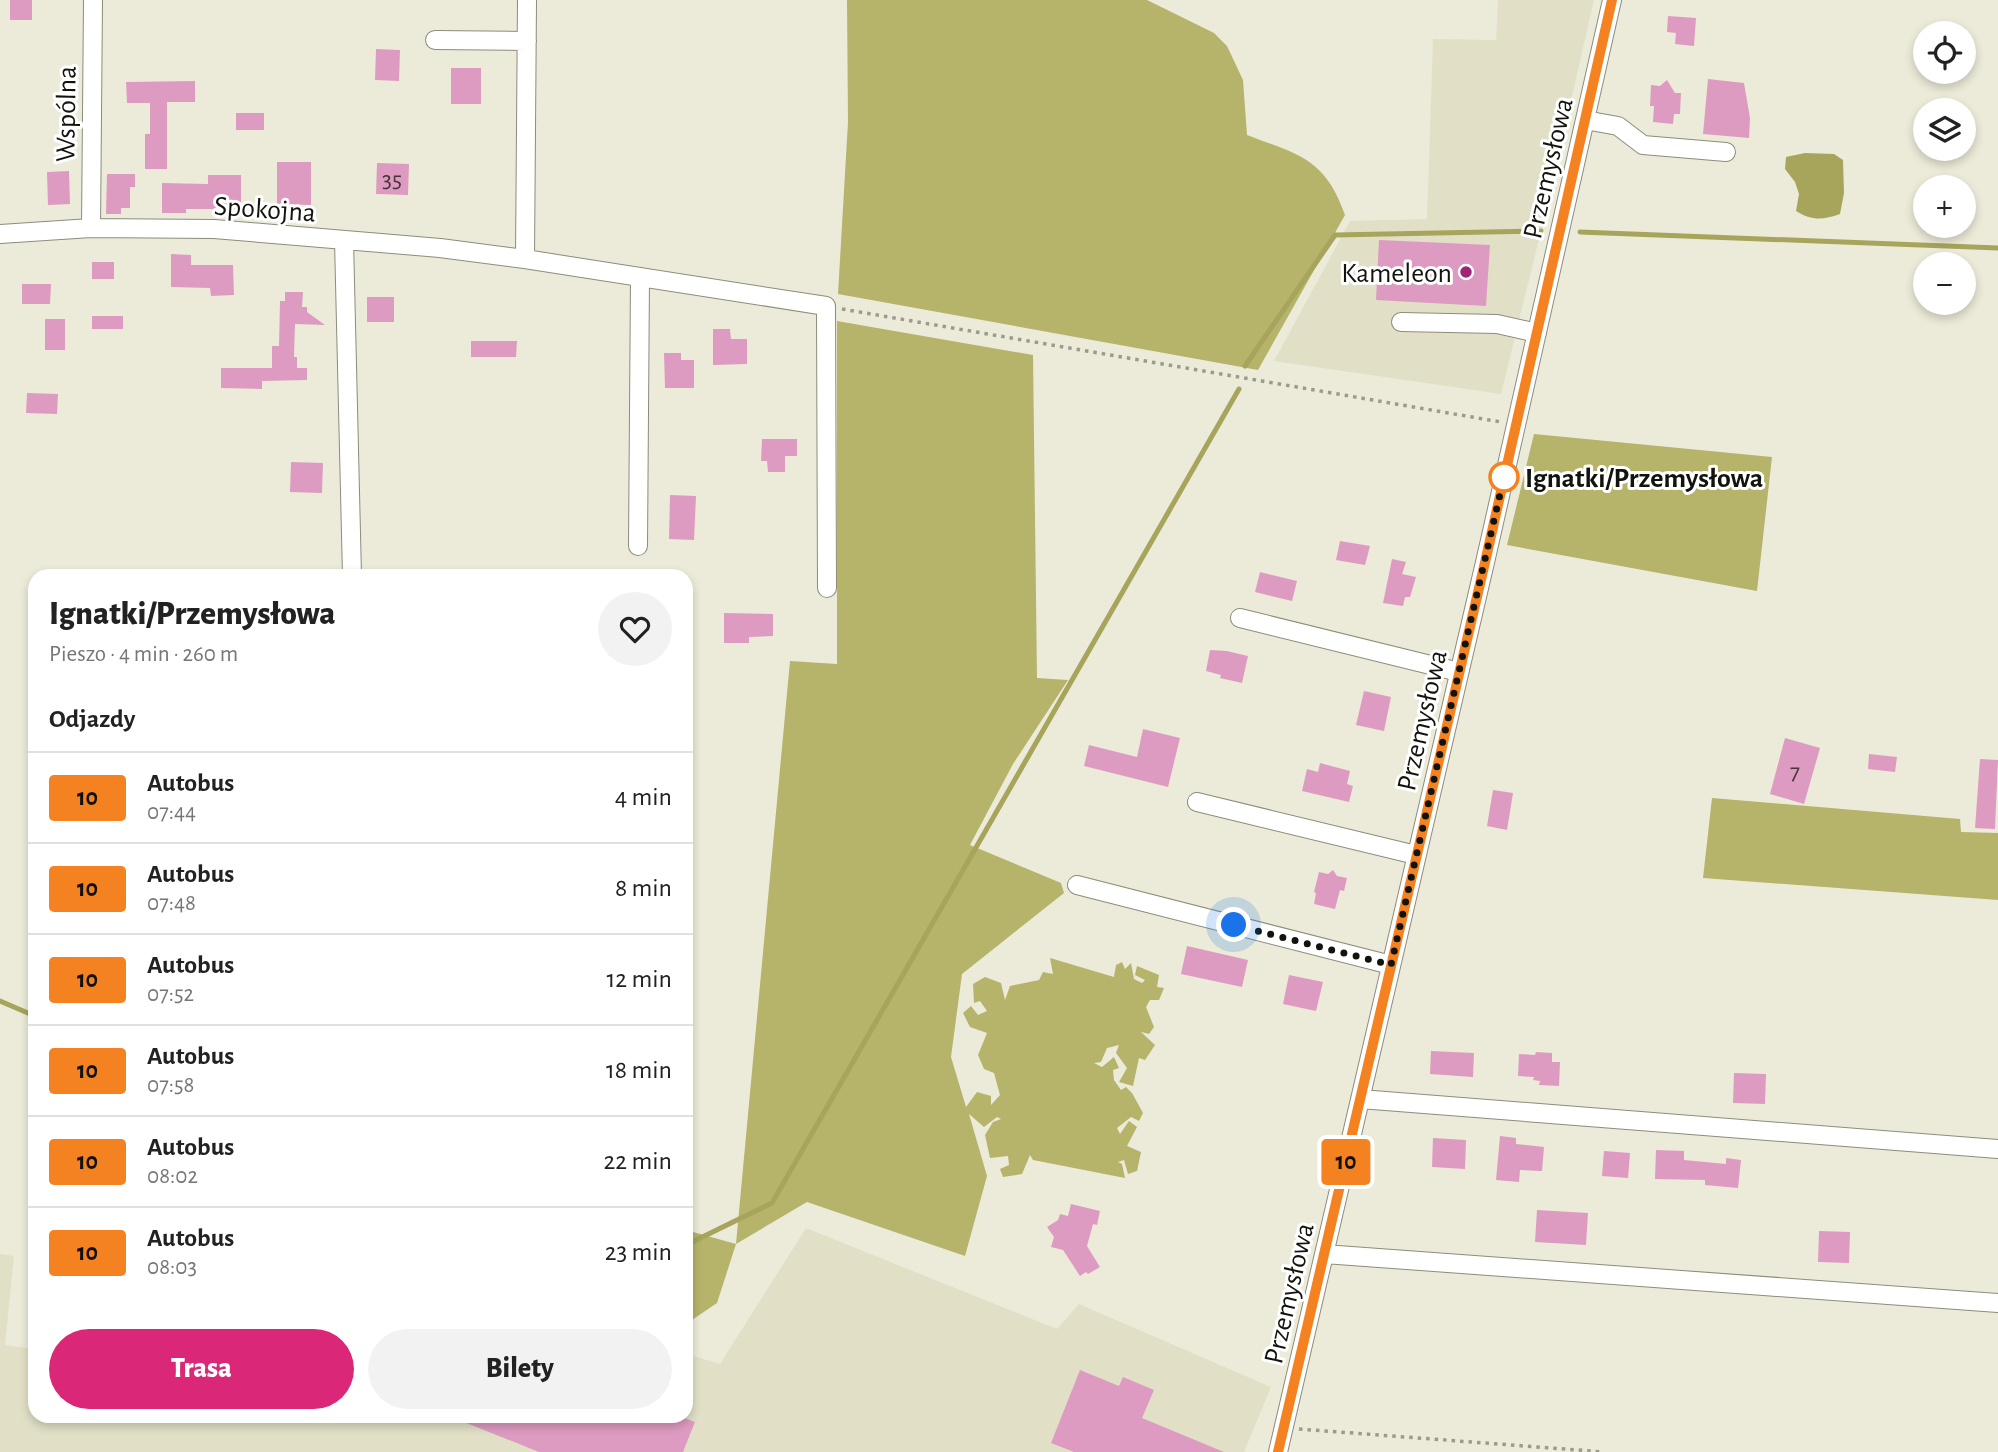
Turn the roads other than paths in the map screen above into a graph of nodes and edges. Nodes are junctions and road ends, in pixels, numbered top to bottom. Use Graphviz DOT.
graph roads {
  1 [pos="93,0"];
  2 [pos="527,0"];
  3 [pos="1612,0"];
  4 [pos="435,40"];
  5 [pos="527,41"];
  6 [pos="1585,120"];
  7 [pos="1726,152"];
  8 [pos="90,228"];
  9 [pos="0,234"];
  10 [pos="344,240"];
  11 [pos="525,259"];
  12 [pos="640,277"];
  13 [pos="1401,322"];
  14 [pos="1537,333"];
  15 [pos="638,547"];
  16 [pos="352,569"];
  17 [pos="827,588"];
  18 [pos="1240,618"];
  19 [pos="1459,672"];
  20 [pos="1197,803"];
  21 [pos="1416,856"];
  22 [pos="1077,885"];
  23 [pos="1391,965"];
  24 [pos="1360,1099"];
  25 [pos="1998,1149"];
  26 [pos="1324,1254"];
  27 [pos="1998,1303"];
  28 [pos="1278,1452"];
  1 -- 8 [label="street, Wspólna"];
  2 -- 5 [label="street"];
  3 -- 6 [label="street, Przemysłowa"];
  4 -- 5 [label="street"];
  5 -- 11 [label="street"];
  6 -- 7 [label="street"];
  6 -- 14 [label="street, Przemysłowa"];
  8 -- 9 [label="street, Spokojna"];
  8 -- 10 [label="street, Spokojna"];
  10 -- 11 [label="street, Spokojna"];
  10 -- 16 [label="street"];
  11 -- 12 [label="street, Spokojna"];
  12 -- 15 [label="street"];
  12 -- 17 [label="street, Spokojna"];
  13 -- 14 [label="street"];
  14 -- 19 [label="street, Przemysłowa"];
  18 -- 19 [label="street"];
  19 -- 21 [label="street, Przemysłowa"];
  20 -- 21 [label="street"];
  21 -- 23 [label="street, Przemysłowa"];
  22 -- 23 [label="street"];
  23 -- 24 [label="street, Przemysłowa"];
  24 -- 25 [label="street"];
  24 -- 26 [label="street, Przemysłowa"];
  26 -- 27 [label="street"];
  26 -- 28 [label="street, Przemysłowa"];
}
